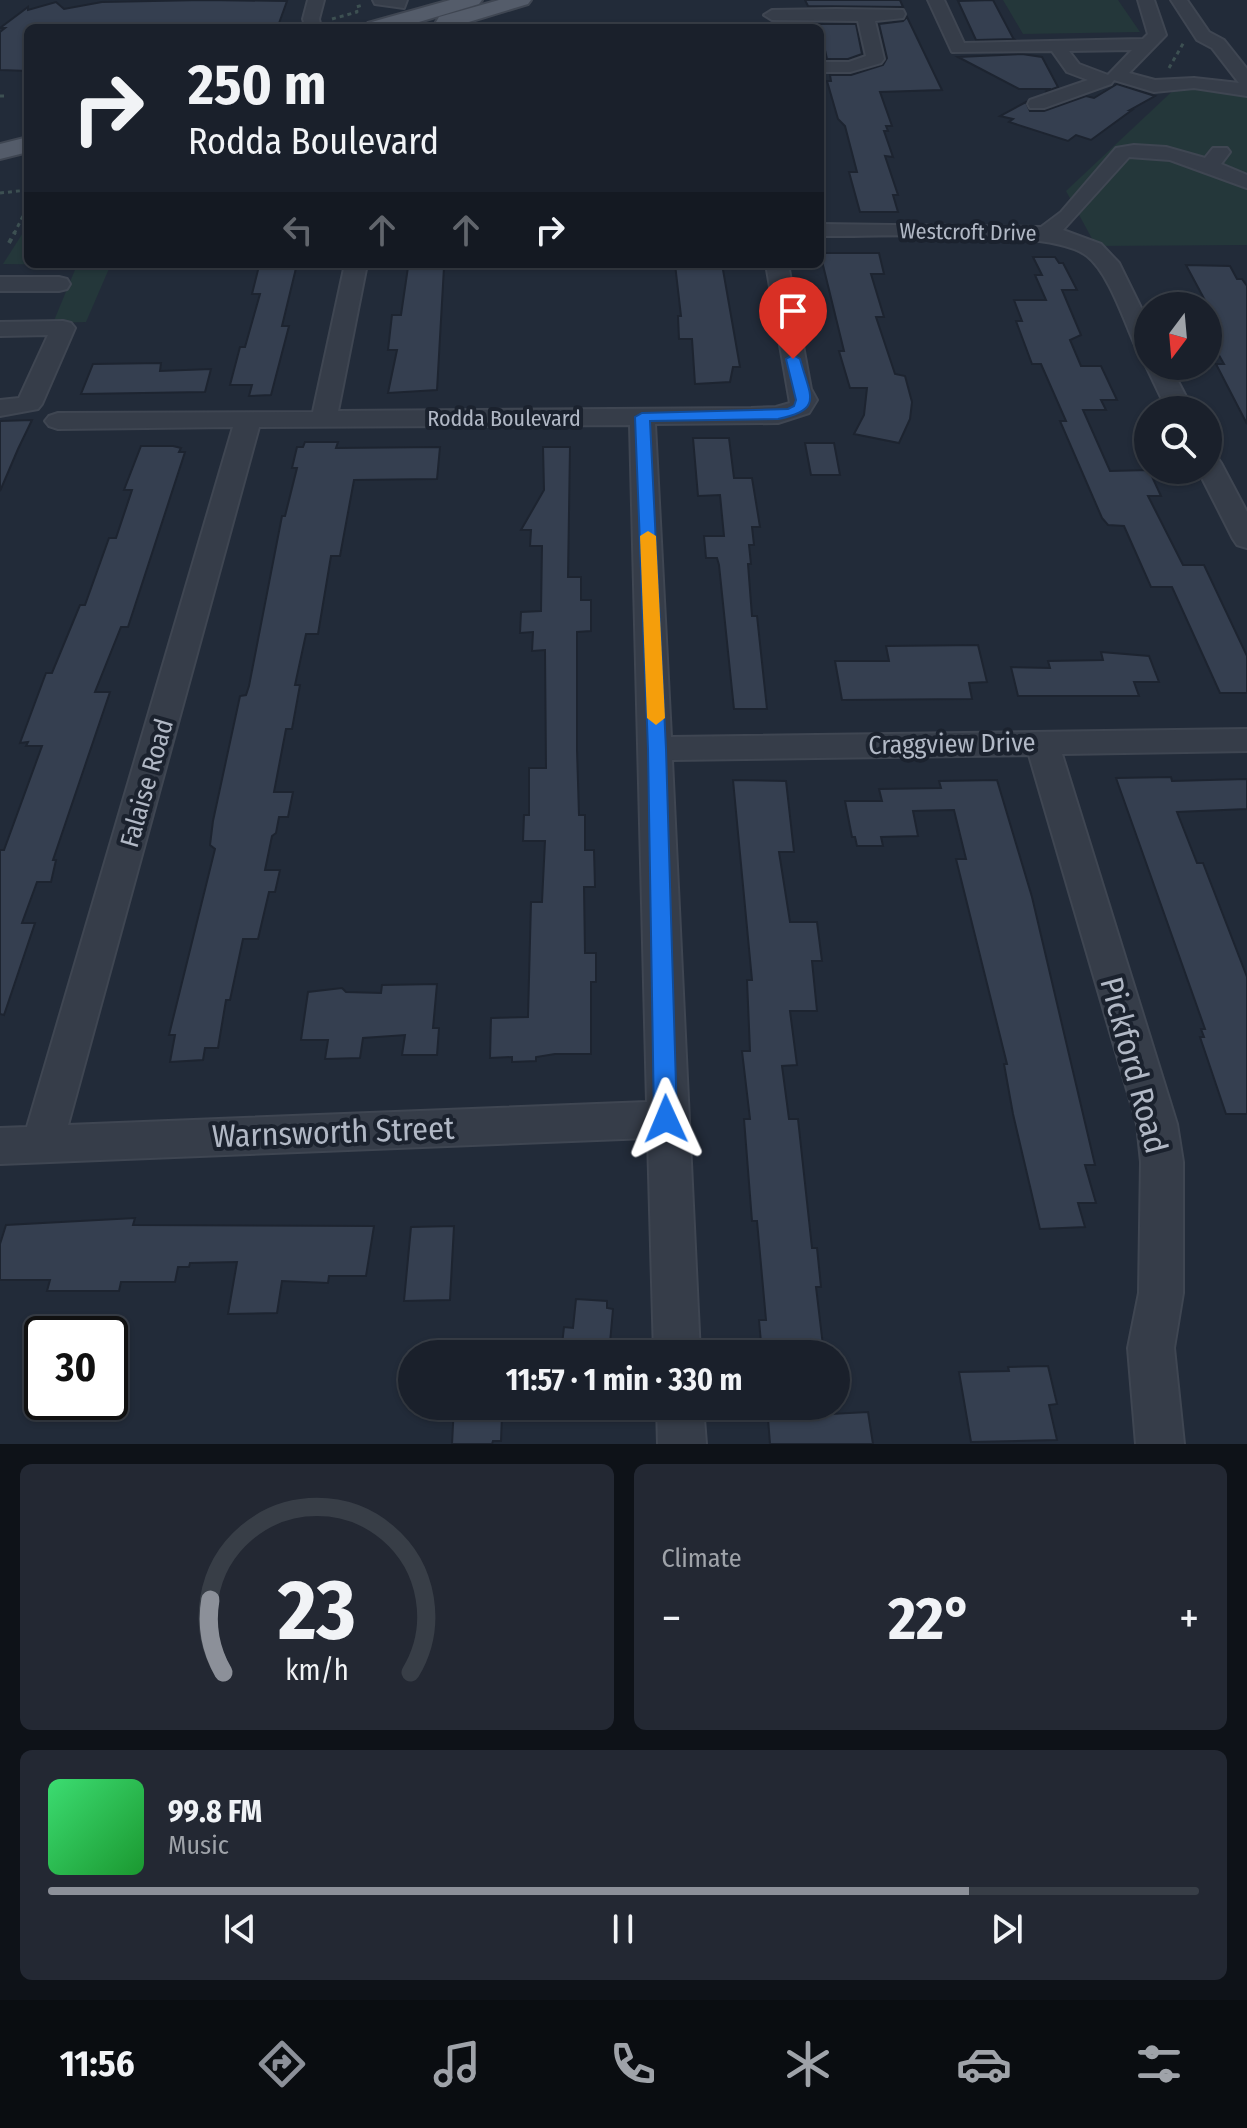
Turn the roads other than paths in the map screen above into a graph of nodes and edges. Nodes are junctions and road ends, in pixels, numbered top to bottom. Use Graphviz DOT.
graph roads {
  1 [pos="316,0"];
  2 [pos="472,0"];
  3 [pos="521,0"];
  4 [pos="936,0"];
  5 [pos="1146,0"];
  6 [pos="1179,0"];
  7 [pos="772,14"];
  8 [pos="897,14"];
  9 [pos="866,17"];
  10 [pos="317,23"];
  11 [pos="390,24"];
  12 [pos="440,24"];
  13 [pos="1203,36"];
  14 [pos="1165,38"];
  15 [pos="1056,45"];
  16 [pos="824,67"];
  17 [pos="1111,77"];
  18 [pos="1247,81"];
  19 [pos="1194,83"];
  20 [pos="1247,90"];
  21 [pos="1037,104"];
  22 [pos="24,129"];
  23 [pos="0,136"];
  24 [pos="24,145"];
  25 [pos="0,152"];
  26 [pos="1247,182"];
  27 [pos="824,226"];
  28 [pos="1047,233"];
  29 [pos="355,268"];
  30 [pos="778,268"];
  31 [pos="0,284"];
  32 [pos="59,284"];
  33 [pos="44,311"];
  34 [pos="1134,318"];
  35 [pos="5,323"];
  36 [pos="0,356"];
  37 [pos="0,408"];
  38 [pos="642,417"];
  39 [pos="324,419"];
  40 [pos="58,421"];
  41 [pos="248,421"];
  42 [pos="1219,484"];
  43 [pos="1247,539"];
  44 [pos="1247,740"];
  45 [pos="1042,742"];
  46 [pos="657,749"];
  47 [pos="666,1119"];
  48 [pos="42,1144"];
  49 [pos="0,1146"];
  50 [pos="676,1340"];
  51 [pos="681,1420"];
  52 [pos="682,1444"];
  53 [pos="1160,1444"];
  1 -- 10 [label="street"];
  2 -- 11 [label="main road"];
  3 -- 12 [label="main road"];
  4 -- 15 [label="street"];
  5 -- 14 [label="street"];
  6 -- 13 [label="street"];
  7 -- 9 [label="street"];
  8 -- 9 [label="street"];
  9 -- 16 [label="street"];
  13 -- 14 [label="street"];
  13 -- 18 [label="street"];
  13 -- 19 [label="street"];
  14 -- 15 [label="street"];
  14 -- 17 [label="street"];
  15 -- 17 [label="street"];
  17 -- 19 [label="street"];
  17 -- 21 [label="street"];
  19 -- 20 [label="street"];
  22 -- 23 [label="main road"];
  24 -- 25 [label="main road"];
  26 -- 28 [label="street"];
  27 -- 28 [label="street, Westcroft Drive"];
  28 -- 34 [label="street, Westcroft Drive"];
  29 -- 39 [label="street"];
  30 -- 38 [label="street, Rodda Boulevard"];
  31 -- 32 [label="street"];
  33 -- 35 [label="street"];
  35 -- 36 [label="street"];
  35 -- 37 [label="street"];
  38 -- 39 [label="street, Rodda Boulevard"];
  38 -- 46 [label="street"];
  39 -- 41 [label="street, Rodda Boulevard"];
  40 -- 41 [label="street, Rodda Boulevard"];
  41 -- 48 [label="street, Falaise Road"];
  42 -- 43 [label="street"];
  44 -- 45 [label="street, Craggview Drive"];
  45 -- 46 [label="street, Craggview Drive"];
  45 -- 53 [label="street, Pickford Road"];
  46 -- 47 [label="street"];
  47 -- 48 [label="street, Warnsworth Street"];
  47 -- 50 [label="street"];
  48 -- 49 [label="street, Warnsworth Street"];
  51 -- 52 [label="street"];
}
